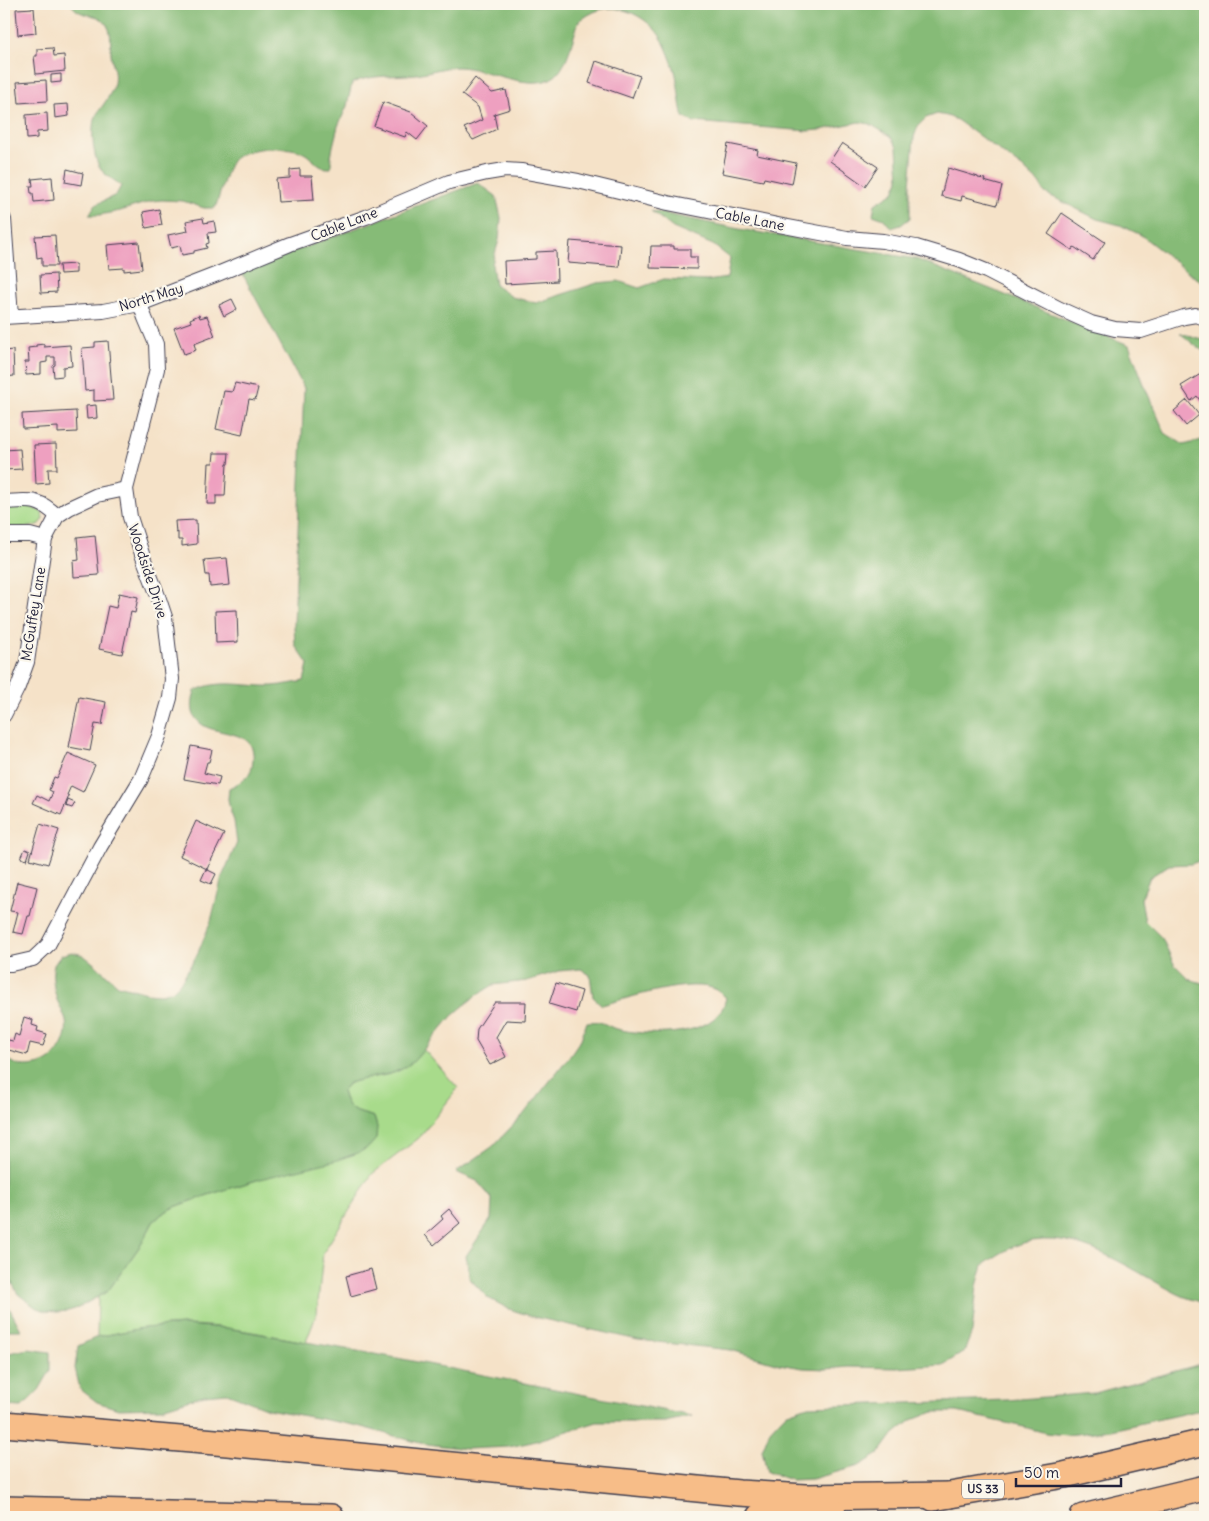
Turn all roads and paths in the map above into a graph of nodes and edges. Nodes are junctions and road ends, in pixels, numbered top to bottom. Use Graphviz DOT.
graph roads {
  1 [pos="4,219"];
  2 [pos="290,244"];
  3 [pos="140,304"];
  4 [pos="7,317"];
  5 [pos="1205,318"];
  6 [pos="126,488"];
  7 [pos="4,502"];
  8 [pos="57,516"];
  9 [pos="4,535"];
  10 [pos="45,539"];
  11 [pos="4,715"];
  12 [pos="4,964"];
  13 [pos="4,1424"];
  14 [pos="1205,1442"];
  15 [pos="1205,1488"];
  16 [pos="949,1495"];
  17 [pos="4,1509"];
  18 [pos="331,1517"];
  19 [pos="759,1517"];
  20 [pos="1083,1517"];
  1 -- 4 [label="street"];
  2 -- 3 [label="street, North May"];
  2 -- 5 [label="street, Cable Lane"];
  3 -- 4 [label="street, North May"];
  3 -- 6 [label="street, Woodside Drive"];
  6 -- 8 [label="street"];
  6 -- 12 [label="street, Woodside Drive"];
  7 -- 8 [label="street"];
  8 -- 10 [label="street, McGuffey Lane"];
  9 -- 10 [label="street"];
  10 -- 11 [label="street, McGuffey Lane"];
  13 -- 16 [label="highway"];
  14 -- 16 [label="highway, US 33"];
  15 -- 20 [label="highway"];
  16 -- 19 [label="highway, US 33"];
  17 -- 18 [label="highway"];
}
